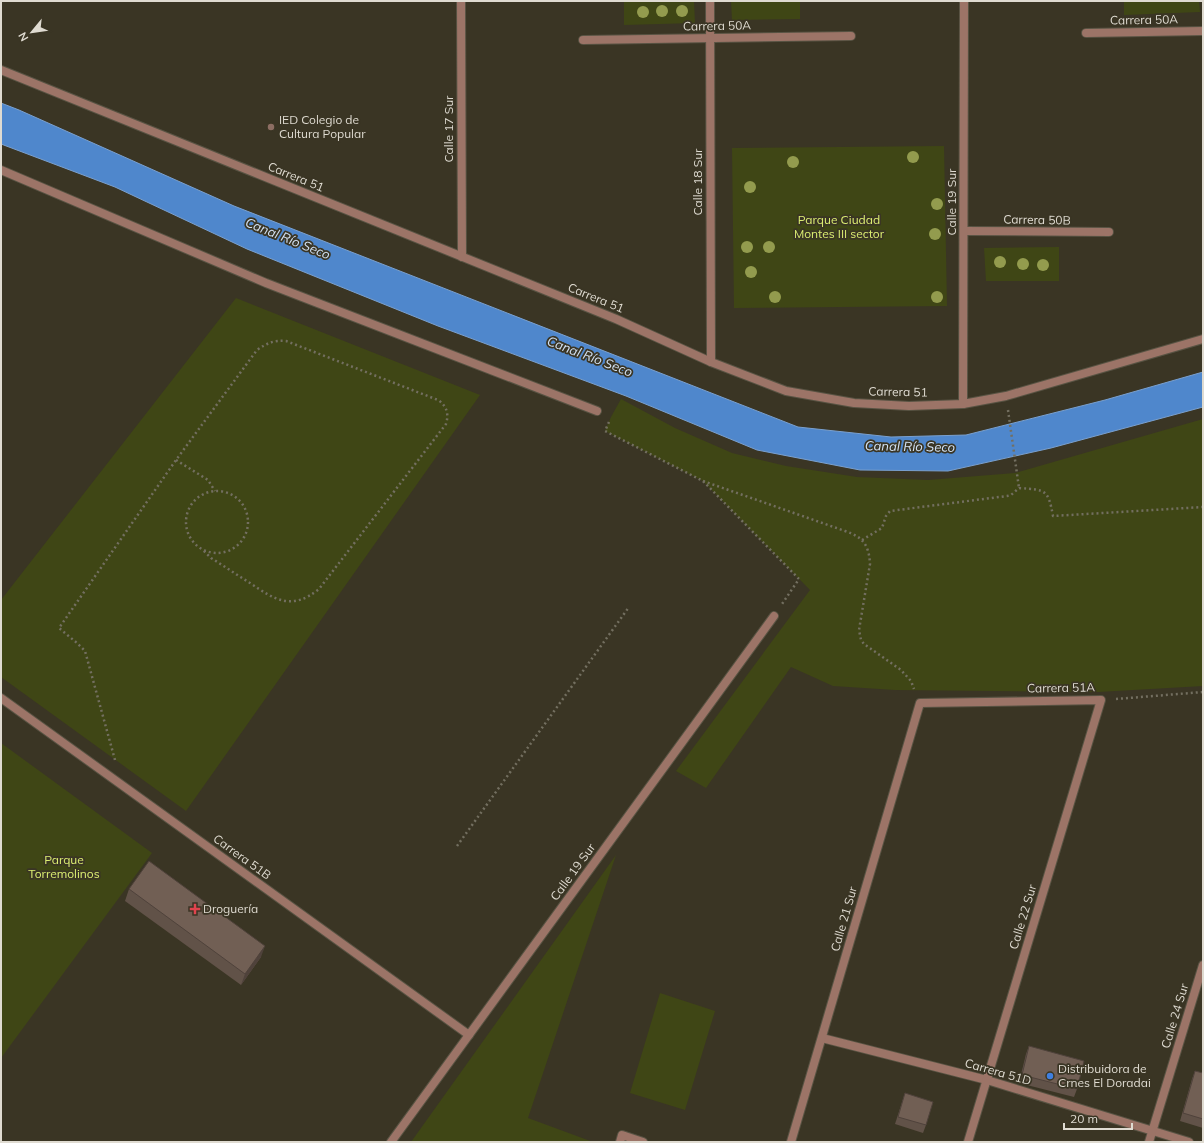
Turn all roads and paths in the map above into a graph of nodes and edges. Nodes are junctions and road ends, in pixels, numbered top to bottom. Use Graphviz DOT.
graph roads {
  1 [pos="461,1"];
  2 [pos="710,1"];
  3 [pos="964,1"];
  4 [pos="1203,31"];
  5 [pos="1086,33"];
  6 [pos="851,36"];
  7 [pos="709,38"];
  8 [pos="583,40"];
  9 [pos="1,70"];
  10 [pos="1,170"];
  11 [pos="964,231"];
  12 [pos="1109,232"];
  13 [pos="462,257"];
  14 [pos="1203,339"];
  15 [pos="711,362"];
  16 [pos="963,404"];
  17 [pos="597,411"];
  18 [pos="1009,420"];
  19 [pos="176,460"];
  20 [pos="703,481"];
  21 [pos="1019,488"];
  22 [pos="215,491"];
  23 [pos="1203,507"];
  24 [pos="862,540"];
  25 [pos="204,550"];
  26 [pos="629,607"];
  27 [pos="774,616"];
  28 [pos="1203,692"];
  29 [pos="1,698"];
  30 [pos="1101,700"];
  31 [pos="920,703"];
  32 [pos="122,786"];
  33 [pos="457,846"];
  34 [pos="1203,965"];
  35 [pos="1201,977"];
  36 [pos="469,1035"];
  37 [pos="822,1038"];
  38 [pos="987,1080"];
  39 [pos="1152,1131"];
  40 [pos="621,1139"];
  41 [pos="391,1142"];
  42 [pos="643,1142"];
  43 [pos="791,1142"];
  44 [pos="968,1142"];
  45 [pos="1149,1142"];
  46 [pos="1189,1142"];
  1 -- 13 [label="street, Calle 17 Sur"];
  2 -- 7 [label="street, Calle 18 Sur"];
  3 -- 11 [label="street, Calle 19 Sur"];
  4 -- 5 [label="street, Carrera 50A"];
  6 -- 7 [label="street, Carrera 50A"];
  7 -- 8 [label="street, Carrera 50A"];
  7 -- 15 [label="street, Calle 18 Sur"];
  9 -- 13 [label="street, Carrera 51"];
  10 -- 17 [label="street"];
  11 -- 12 [label="street, Carrera 50B"];
  11 -- 16 [label="street, Calle 19 Sur"];
  13 -- 15 [label="street, Carrera 51"];
  14 -- 16 [label="street, Carrera 51"];
  15 -- 16 [label="street, Carrera 51"];
  17 -- 20 [label="path"];
  18 -- 21 [label="path"];
  19 -- 22 [label="path"];
  19 -- 25 [label="path"];
  19 -- 32 [label="path"];
  20 -- 24 [label="path"];
  20 -- 27 [label="path"];
  21 -- 23 [label="path"];
  21 -- 24 [label="path"];
  22 -- 25 [label="path"];
  22 -- 25 [label="path"];
  24 -- 31 [label="path"];
  26 -- 33 [label="path"];
  27 -- 36 [label="street, Calle 19 Sur"];
  28 -- 30 [label="path, Carrera 51A"];
  29 -- 32 [label="street, Carrera 51B"];
  30 -- 31 [label="street, Carrera 51A"];
  30 -- 38 [label="street, Calle 22 Sur"];
  31 -- 37 [label="street, Calle 21 Sur"];
  32 -- 36 [label="street, Carrera 51B"];
  34 -- 35 [label="street, Calle 24 Sur"];
  35 -- 39 [label="street, Calle 24 Sur"];
  36 -- 41 [label="street, Calle 19 Sur"];
  37 -- 38 [label="street, Carrera 51D"];
  37 -- 43 [label="street, Calle 21 Sur"];
  38 -- 39 [label="street, Carrera 51D"];
  38 -- 44 [label="street, Calle 22 Sur"];
  39 -- 45 [label="street, Calle 24 Sur"];
  39 -- 46 [label="street, Carrera 51D"];
  40 -- 42 [label="street"];
}
